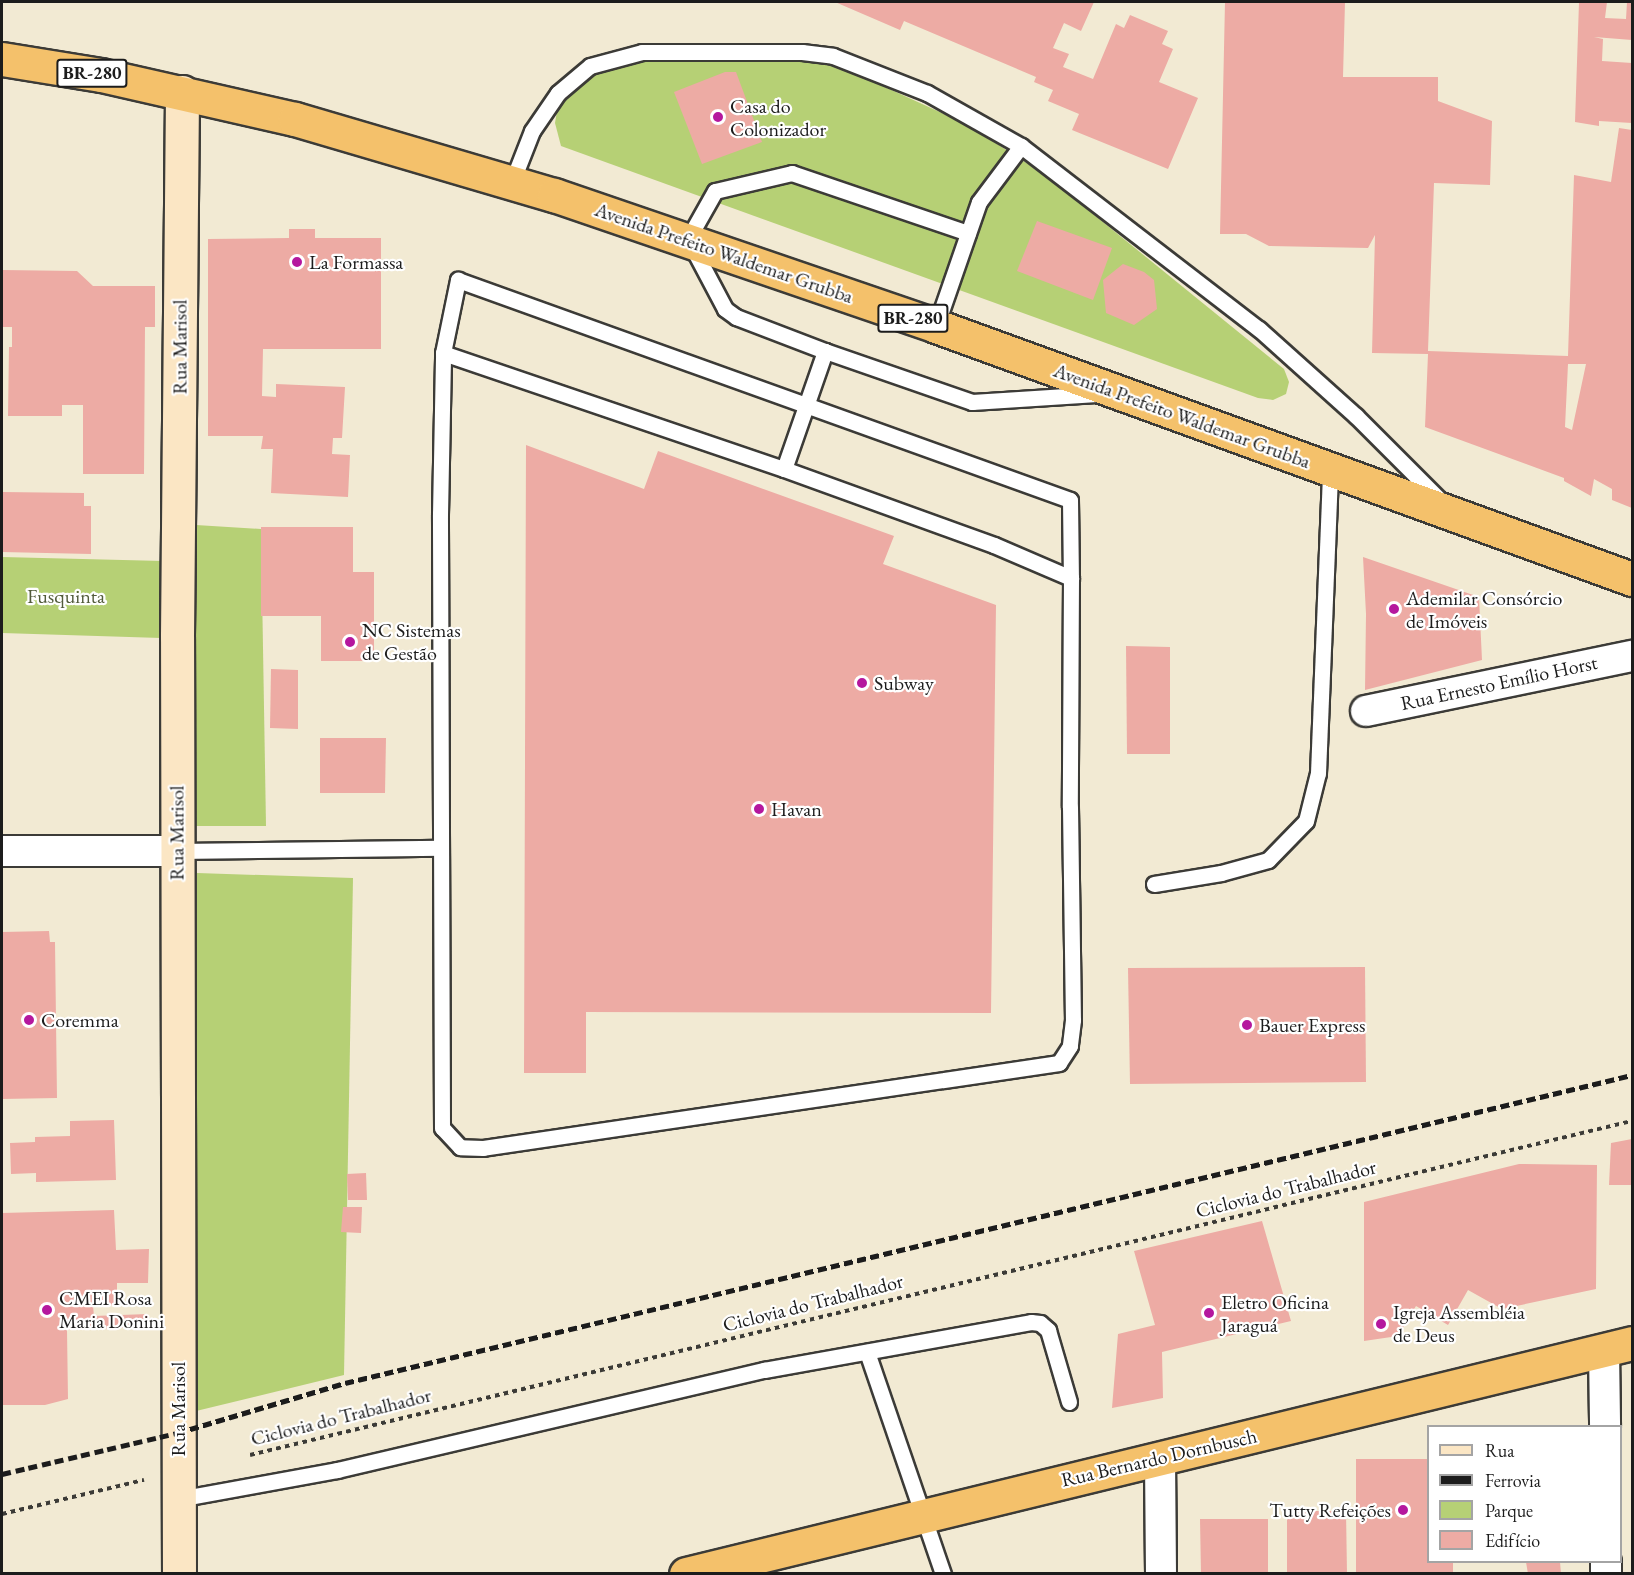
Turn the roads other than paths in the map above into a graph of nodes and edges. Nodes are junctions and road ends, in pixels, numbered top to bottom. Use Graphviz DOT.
graph roads {
  1 [pos="2,59"];
  2 [pos="182,92"];
  3 [pos="1021,146"];
  4 [pos="512,182"];
  5 [pos="968,233"];
  6 [pos="688,239"];
  7 [pos="936,326"];
  8 [pos="825,351"];
  9 [pos="443,353"];
  10 [pos="1117,392"];
  11 [pos="807,405"];
  12 [pos="784,469"];
  13 [pos="1330,470"];
  14 [pos="1457,517"];
  15 [pos="1071,578"];
  16 [pos="1632,579"];
  17 [pos="1632,656"];
  18 [pos="1366,711"];
  19 [pos="441,848"];
  20 [pos="2,851"];
  21 [pos="177,851"];
  22 [pos="1154,884"];
  23 [pos="1618,1347"];
  24 [pos="867,1352"];
  25 [pos="1069,1402"];
  26 [pos="1605,1425"];
  27 [pos="1160,1459"];
  28 [pos="178,1485"];
  29 [pos="925,1514"];
  30 [pos="179,1574"];
  31 [pos="686,1574"];
  32 [pos="943,1574"];
  33 [pos="1161,1574"];
  1 -- 2 [label="highway, Avenida Prefeito Waldemar Grubba / BR-280"];
  2 -- 4 [label="highway, Avenida Prefeito Waldemar Grubba / BR-280"];
  2 -- 21 [label="street, Rua Marisol"];
  3 -- 4 [label="lane"];
  3 -- 5 [label="lane"];
  3 -- 14 [label="lane"];
  4 -- 6 [label="highway, Avenida Prefeito Waldemar Grubba / BR-280"];
  5 -- 6 [label="lane"];
  5 -- 7 [label="lane"];
  6 -- 7 [label="highway, Avenida Prefeito Waldemar Grubba / BR-280"];
  6 -- 8 [label="lane"];
  7 -- 10 [label="highway, Avenida Prefeito Waldemar Grubba / BR-280"];
  8 -- 10 [label="lane"];
  8 -- 11 [label="lane"];
  9 -- 11 [label="lane"];
  9 -- 12 [label="lane"];
  9 -- 19 [label="lane"];
  10 -- 13 [label="highway, Avenida Prefeito Waldemar Grubba / BR-280"];
  11 -- 12 [label="lane"];
  11 -- 15 [label="lane"];
  12 -- 15 [label="lane"];
  13 -- 14 [label="highway, Avenida Prefeito Waldemar Grubba / BR-280"];
  13 -- 22 [label="lane"];
  14 -- 16 [label="highway, Avenida Prefeito Waldemar Grubba / BR-280"];
  15 -- 19 [label="lane"];
  17 -- 18 [label="street, Rua Ernesto Emílio Horst"];
  19 -- 21 [label="lane"];
  20 -- 21 [label="street"];
  21 -- 28 [label="street, Rua Marisol"];
  23 -- 26 [label="street"];
  23 -- 27 [label="highway, Rua Bernardo Dornbusch"];
  24 -- 25 [label="lane"];
  24 -- 28 [label="lane"];
  24 -- 29 [label="lane"];
  27 -- 29 [label="highway, Rua Bernardo Dornbusch"];
  27 -- 33 [label="street"];
  28 -- 30 [label="street, Rua Marisol"];
  29 -- 31 [label="highway, Rua Bernardo Dornbusch"];
  29 -- 32 [label="lane"];
}
